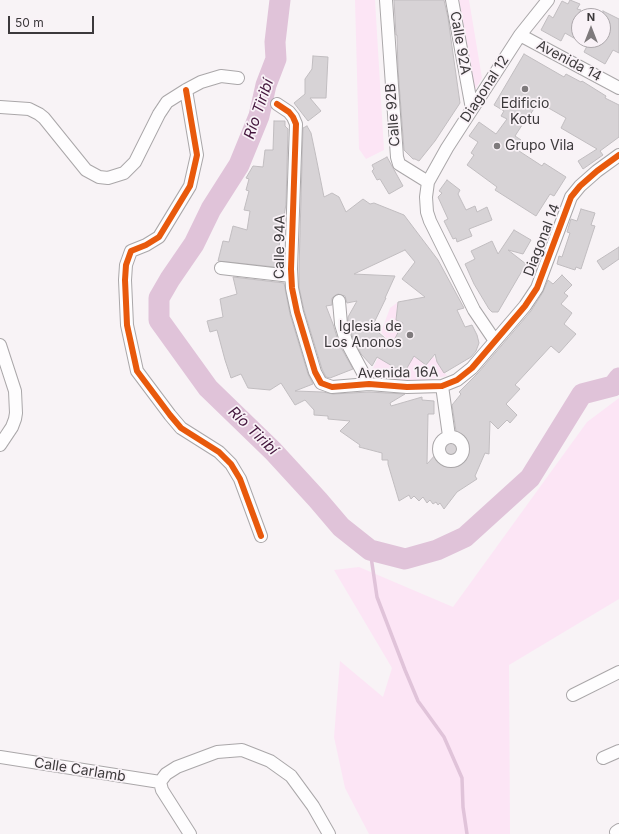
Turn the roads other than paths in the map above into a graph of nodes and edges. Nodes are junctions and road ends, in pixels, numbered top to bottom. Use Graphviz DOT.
graph roads {
  1 [pos="386,0"];
  2 [pos="452,0"];
  3 [pos="548,0"];
  4 [pos="520,35"];
  5 [pos="238,78"];
  6 [pos="619,88"];
  7 [pos="186,90"];
  8 [pos="277,104"];
  9 [pos="0,107"];
  10 [pos="472,110"];
  11 [pos="619,155"];
  12 [pos="428,182"];
  13 [pos="220,268"];
  14 [pos="291,276"];
  15 [pos="339,301"];
  16 [pos="495,341"];
  17 [pos="0,345"];
  18 [pos="369,384"];
  19 [pos="442,386"];
  20 [pos="332,387"];
  21 [pos="449,436"];
  22 [pos="0,445"];
  23 [pos="261,536"];
  24 [pos="619,672"];
  25 [pos="573,695"];
  26 [pos="619,751"];
  27 [pos="0,757"];
  28 [pos="603,758"];
  29 [pos="160,782"];
  30 [pos="190,834"];
  31 [pos="329,834"];
  1 -- 12 [label="street, Calle 92B"];
  2 -- 10 [label="street, Calle 92A"];
  3 -- 4 [label="street, Diagonal 12"];
  4 -- 6 [label="street, Avenida 14"];
  4 -- 10 [label="street, Diagonal 12"];
  5 -- 7 [label="street"];
  7 -- 9 [label="street"];
  7 -- 23 [label="street"];
  8 -- 14 [label="street, Calle 94A"];
  10 -- 12 [label="street, Diagonal 12"];
  11 -- 16 [label="street, Diagonal 14"];
  12 -- 16 [label="street"];
  13 -- 14 [label="street"];
  14 -- 20 [label="street, Calle 94A"];
  15 -- 18 [label="street"];
  16 -- 19 [label="street, Avenida 16A"];
  17 -- 22 [label="street"];
  18 -- 19 [label="street, Avenida 16A"];
  18 -- 20 [label="street, Avenida 16A"];
  19 -- 21 [label="street"];
  24 -- 25 [label="street"];
  26 -- 28 [label="street"];
  27 -- 29 [label="street, Calle Carlamb"];
  29 -- 30 [label="street"];
  29 -- 31 [label="street"];
}
